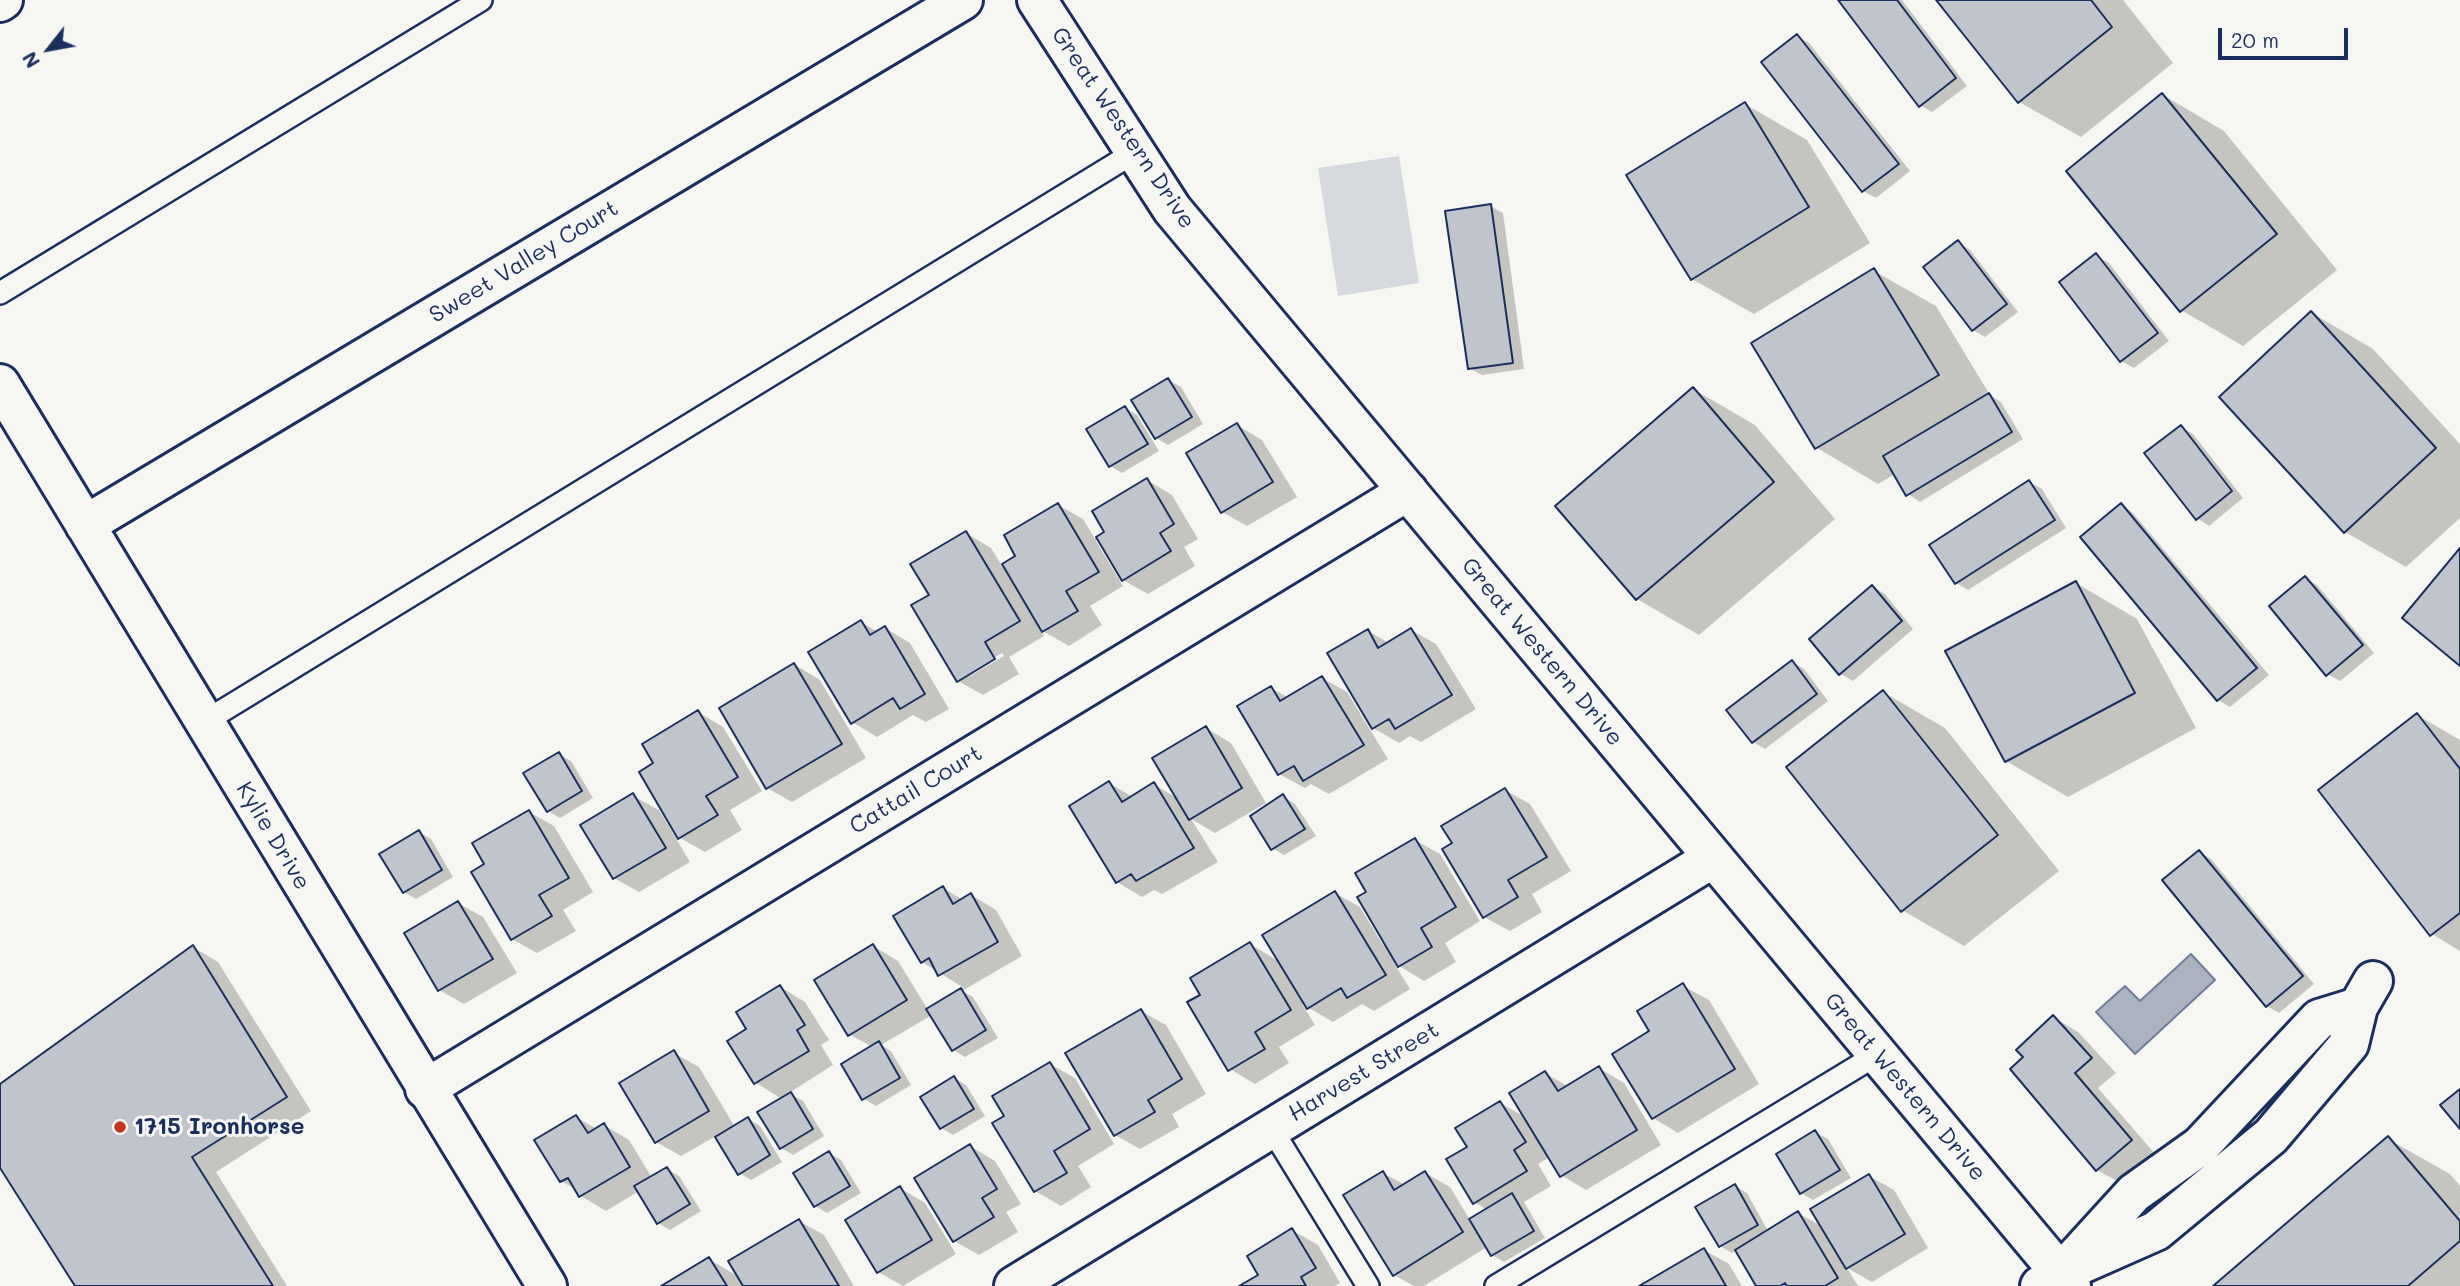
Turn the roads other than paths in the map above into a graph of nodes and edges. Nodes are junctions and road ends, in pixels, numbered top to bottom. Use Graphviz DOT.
graph roads {
  1 [pos="481,0"];
  2 [pos="963,0"];
  3 [pos="1037,0"];
  4 [pos="1135,152"];
  5 [pos="0,293"];
  6 [pos="0,384"];
  7 [pos="1408,491"];
  8 [pos="85,525"];
  9 [pos="204,722"];
  10 [pos="1713,858"];
  11 [pos="2365,994"];
  12 [pos="1878,1054"];
  13 [pos="425,1089"];
  14 [pos="1271,1128"];
  15 [pos="2057,1282"];
  16 [pos="547,1286"];
  17 [pos="1014,1286"];
  18 [pos="1368,1286"];
  19 [pos="1496,1286"];
  1 -- 5 [label="lane"];
  2 -- 8 [label="street, Sweet Valley Court"];
  3 -- 4 [label="street, Great Western Drive"];
  4 -- 7 [label="street, Great Western Drive"];
  4 -- 9 [label="lane"];
  6 -- 8 [label="street, Kylie Drive"];
  7 -- 10 [label="street, Great Western Drive"];
  7 -- 13 [label="street, Cattail Court"];
  8 -- 9 [label="street, Kylie Drive"];
  9 -- 13 [label="street, Kylie Drive"];
  10 -- 12 [label="street, Great Western Drive"];
  10 -- 14 [label="street, Harvest Street"];
  11 -- 15 [label="street"];
  12 -- 15 [label="street, Great Western Drive"];
  12 -- 19 [label="lane"];
  13 -- 16 [label="street, Kylie Drive"];
  14 -- 17 [label="street, Harvest Street"];
  14 -- 18 [label="lane"];
}
